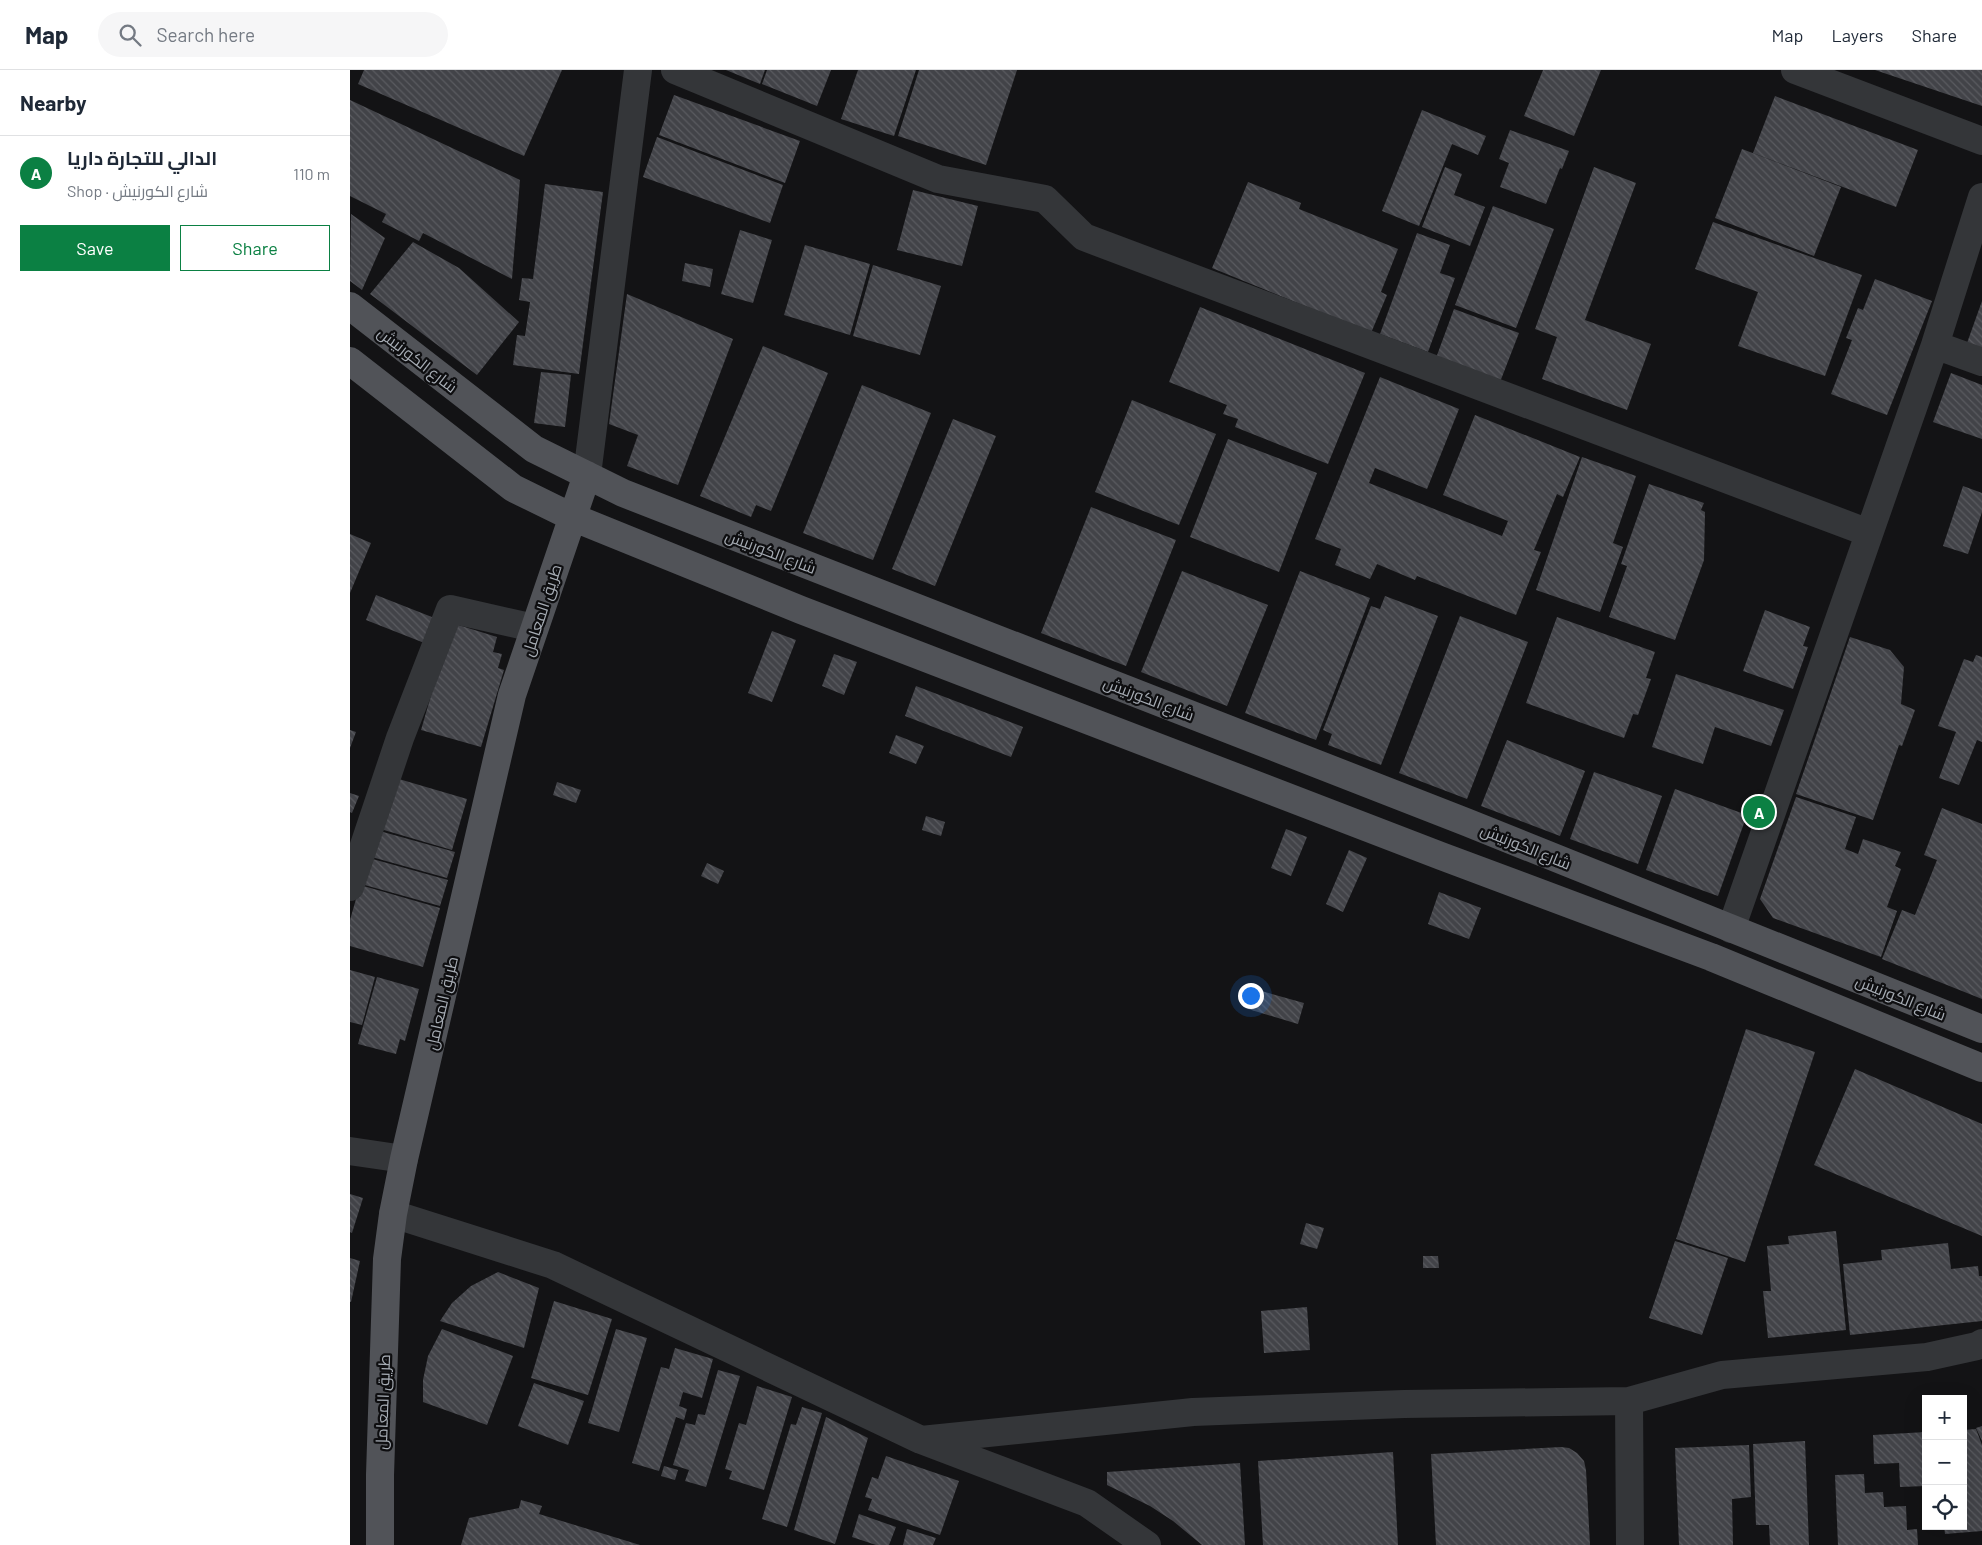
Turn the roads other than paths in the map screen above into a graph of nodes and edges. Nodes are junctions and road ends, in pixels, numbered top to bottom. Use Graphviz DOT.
graph roads {
  1 [pos="638,70"];
  2 [pos="675,70"];
  3 [pos="1795,70"];
  4 [pos="1982,141"];
  5 [pos="1982,197"];
  6 [pos="350,306"];
  7 [pos="1935,345"];
  8 [pos="350,360"];
  9 [pos="1982,362"];
  10 [pos="587,475"];
  11 [pos="572,518"];
  12 [pos="1869,534"];
  13 [pos="534,628"];
  14 [pos="350,887"];
  15 [pos="1731,929"];
  16 [pos="1982,1029"];
  17 [pos="1982,1068"];
  18 [pos="350,1151"];
  19 [pos="404,1159"];
  20 [pos="393,1214"];
  21 [pos="1982,1343"];
  22 [pos="1629,1401"];
  23 [pos="921,1440"];
  24 [pos="380,1545"];
  25 [pos="1147,1545"];
  26 [pos="1630,1545"];
  1 -- 10 [label="street"];
  2 -- 12 [label="street"];
  3 -- 4 [label="street"];
  5 -- 7 [label="street"];
  6 -- 10 [label="main road, شارع الكورنيش"];
  7 -- 9 [label="street"];
  7 -- 12 [label="street"];
  8 -- 11 [label="main road"];
  10 -- 11 [label="main road, طريق المعامل"];
  10 -- 15 [label="main road, شارع الكورنيش"];
  11 -- 13 [label="main road, طريق المعامل"];
  11 -- 17 [label="main road"];
  12 -- 15 [label="street"];
  13 -- 14 [label="street"];
  13 -- 19 [label="main road, طريق المعامل"];
  15 -- 16 [label="main road, شارع الكورنيش"];
  18 -- 19 [label="street"];
  19 -- 20 [label="main road, طريق المعامل"];
  20 -- 23 [label="street"];
  20 -- 24 [label="main road, طريق المعامل"];
  21 -- 22 [label="street"];
  22 -- 23 [label="street"];
  22 -- 26 [label="street"];
  23 -- 25 [label="street"];
}
